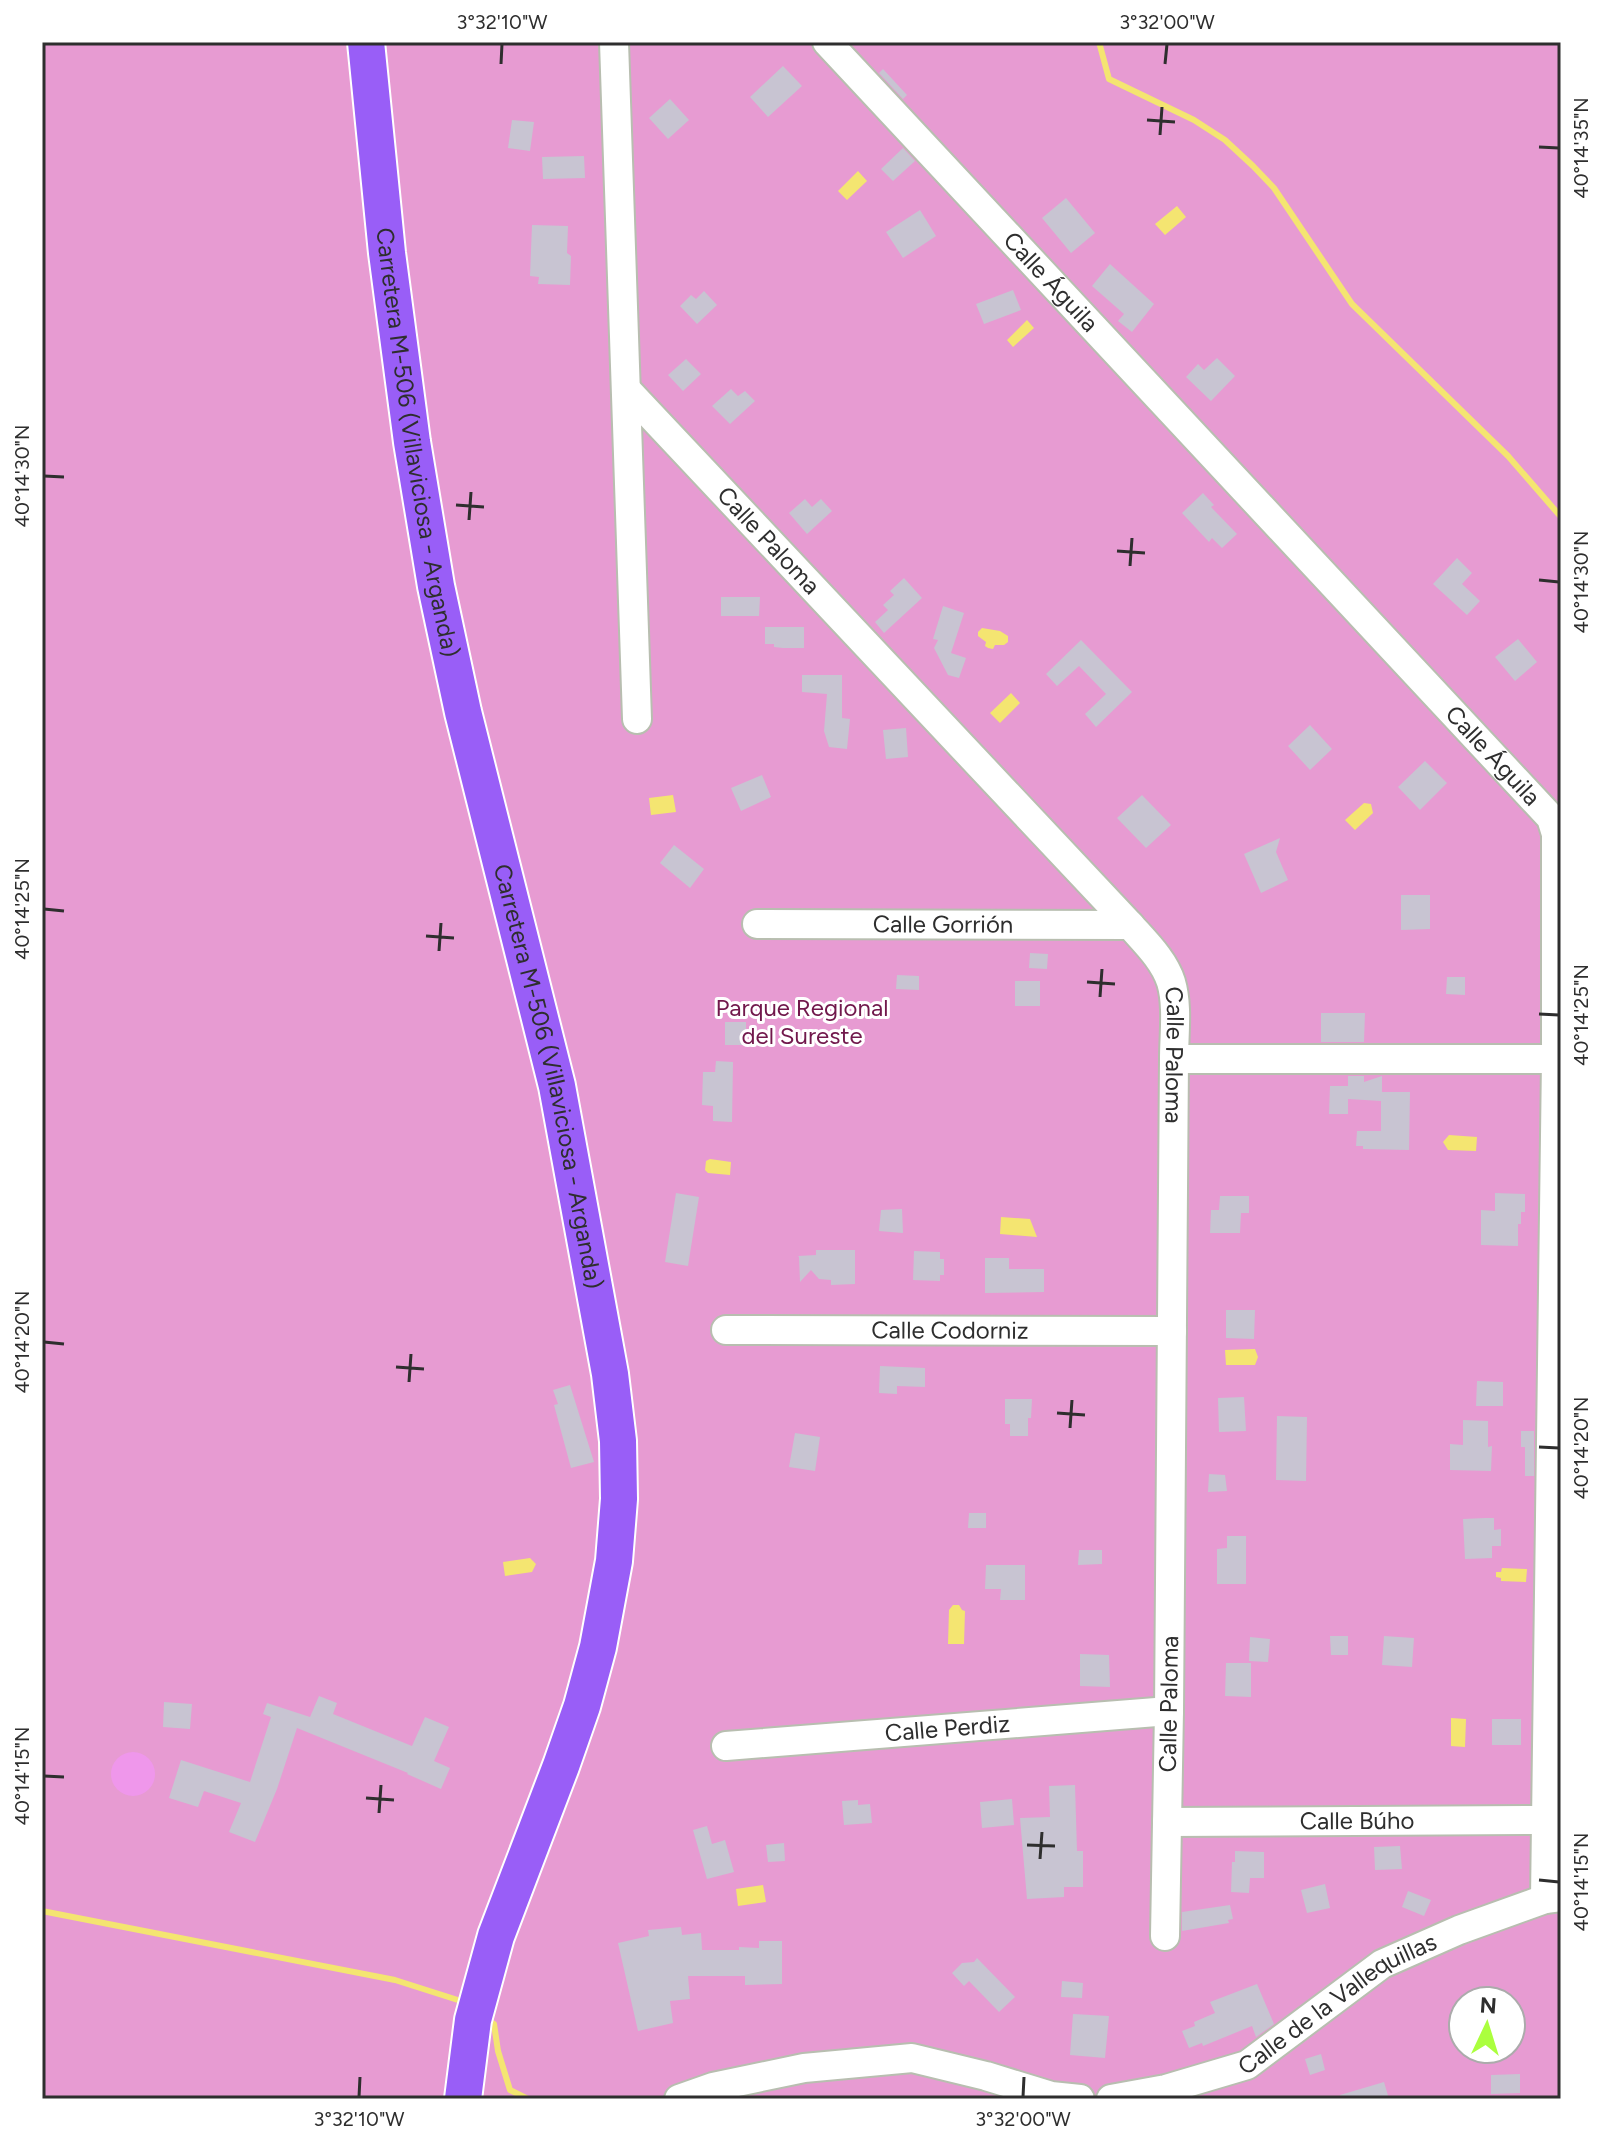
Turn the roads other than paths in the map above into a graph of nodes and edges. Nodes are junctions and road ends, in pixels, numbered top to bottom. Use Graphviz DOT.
graph roads {
  1 [pos="366,42"];
  2 [pos="614,42"];
  3 [pos="827,42"];
  4 [pos="626,389"];
  5 [pos="637,719"];
  6 [pos="757,924"];
  7 [pos="1130,925"];
  8 [pos="1174,1059"];
  9 [pos="1556,1059"];
  10 [pos="726,1330"];
  11 [pos="1172,1331"];
  12 [pos="1169,1711"];
  13 [pos="726,1746"];
  14 [pos="1546,1820"];
  15 [pos="1167,1822"];
  16 [pos="1553,1898"];
  17 [pos="1165,1936"];
  18 [pos="715,2093"];
  19 [pos="463,2099"];
  20 [pos="679,2099"];
  21 [pos="1080,2099"];
  22 [pos="1111,2099"];
  1 -- 19 [label="main road, Carretera M-506 (Villaviciosa - Arganda)"];
  2 -- 4 [label="street"];
  3 -- 9 [label="street, Calle Águila"];
  4 -- 5 [label="street"];
  4 -- 7 [label="street, Calle Paloma"];
  6 -- 7 [label="street, Calle Gorrión"];
  7 -- 8 [label="street, Calle Paloma"];
  8 -- 9 [label="street"];
  8 -- 11 [label="street, Calle Paloma"];
  9 -- 14 [label="street, Calle Águila"];
  10 -- 11 [label="street, Calle Codorniz"];
  11 -- 12 [label="street, Calle Paloma"];
  12 -- 13 [label="street, Calle Perdiz"];
  12 -- 15 [label="street, Calle Paloma"];
  14 -- 15 [label="street, Calle Búho"];
  14 -- 16 [label="street, Calle Águila"];
  15 -- 17 [label="street, Calle Paloma"];
  16 -- 22 [label="street, Calle de la Vallequillas"];
  18 -- 20 [label="street"];
  18 -- 21 [label="street"];
}
